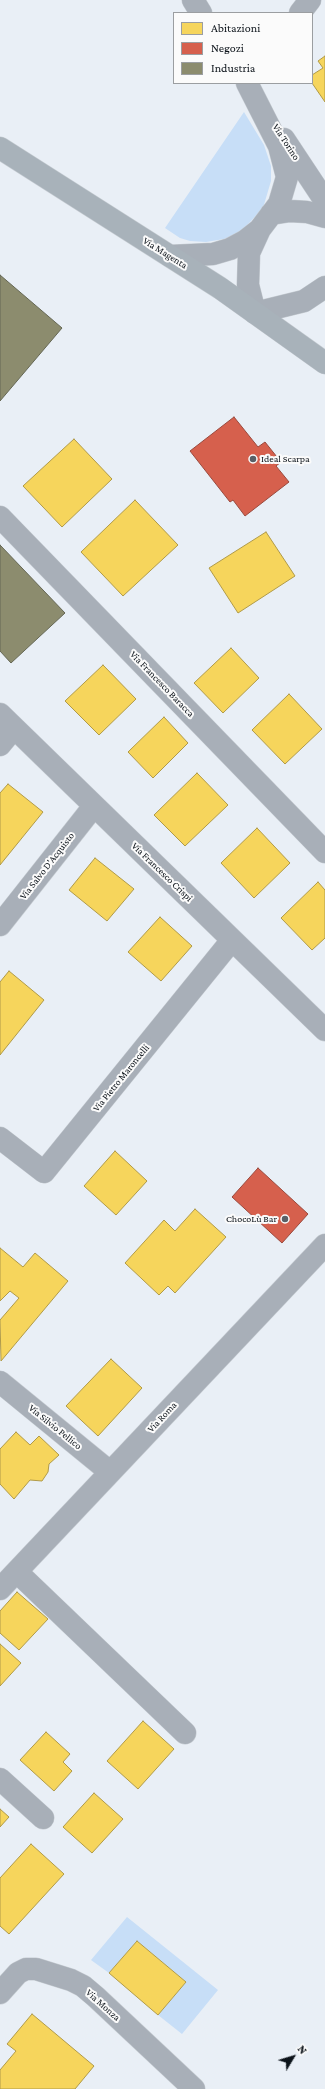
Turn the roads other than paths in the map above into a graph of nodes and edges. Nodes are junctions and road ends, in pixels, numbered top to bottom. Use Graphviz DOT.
graph roads {
  1 [pos="193,0"];
  2 [pos="310,0"];
  3 [pos="200,12"];
  4 [pos="301,12"];
  5 [pos="248,84"];
  6 [pos="248,84"];
  7 [pos="0,148"];
  8 [pos="325,201"];
  9 [pos="325,217"];
  10 [pos="266,222"];
  11 [pos="170,256"];
  12 [pos="325,288"];
  13 [pos="255,314"];
  14 [pos="325,363"];
  15 [pos="0,516"];
  16 [pos="7,721"];
  17 [pos="0,745"];
  18 [pos="94,806"];
  19 [pos="325,852"];
  20 [pos="0,925"];
  21 [pos="232,940"];
  22 [pos="325,1030"];
  23 [pos="0,1138"];
  24 [pos="325,1246"];
  25 [pos="0,1382"];
  26 [pos="110,1472"];
  27 [pos="16,1572"];
  28 [pos="0,1589"];
  29 [pos="185,1733"];
  30 [pos="0,1779"];
  31 [pos="44,1818"];
  32 [pos="0,1993"];
  33 [pos="194,2089"];
  1 -- 3 [label="street"];
  2 -- 4 [label="street"];
  5 -- 8 [label="street, Via Torino"];
  6 -- 10 [label="street"];
  7 -- 11 [label="main road, Via Magenta"];
  9 -- 10 [label="street"];
  10 -- 11 [label="street"];
  10 -- 13 [label="street"];
  11 -- 13 [label="main road, Via Magenta"];
  12 -- 13 [label="street"];
  13 -- 14 [label="main road, Via Magenta"];
  15 -- 19 [label="street, Via Francesco Baracca"];
  16 -- 17 [label="street"];
  16 -- 18 [label="street, Via Francesco Crispi"];
  18 -- 20 [label="street, Via Salvo D'Acquisto"];
  18 -- 21 [label="street, Via Francesco Crispi"];
  21 -- 22 [label="street, Via Francesco Crispi"];
  21 -- 23 [label="street, Via Pietro Maroncelli"];
  24 -- 26 [label="street, Via Roma"];
  25 -- 26 [label="street, Via Silvio Pellico"];
  26 -- 27 [label="street, Via Roma"];
  27 -- 28 [label="street, Via Roma"];
  27 -- 29 [label="street"];
  30 -- 31 [label="street"];
  32 -- 33 [label="street, Via Monza"];
}
